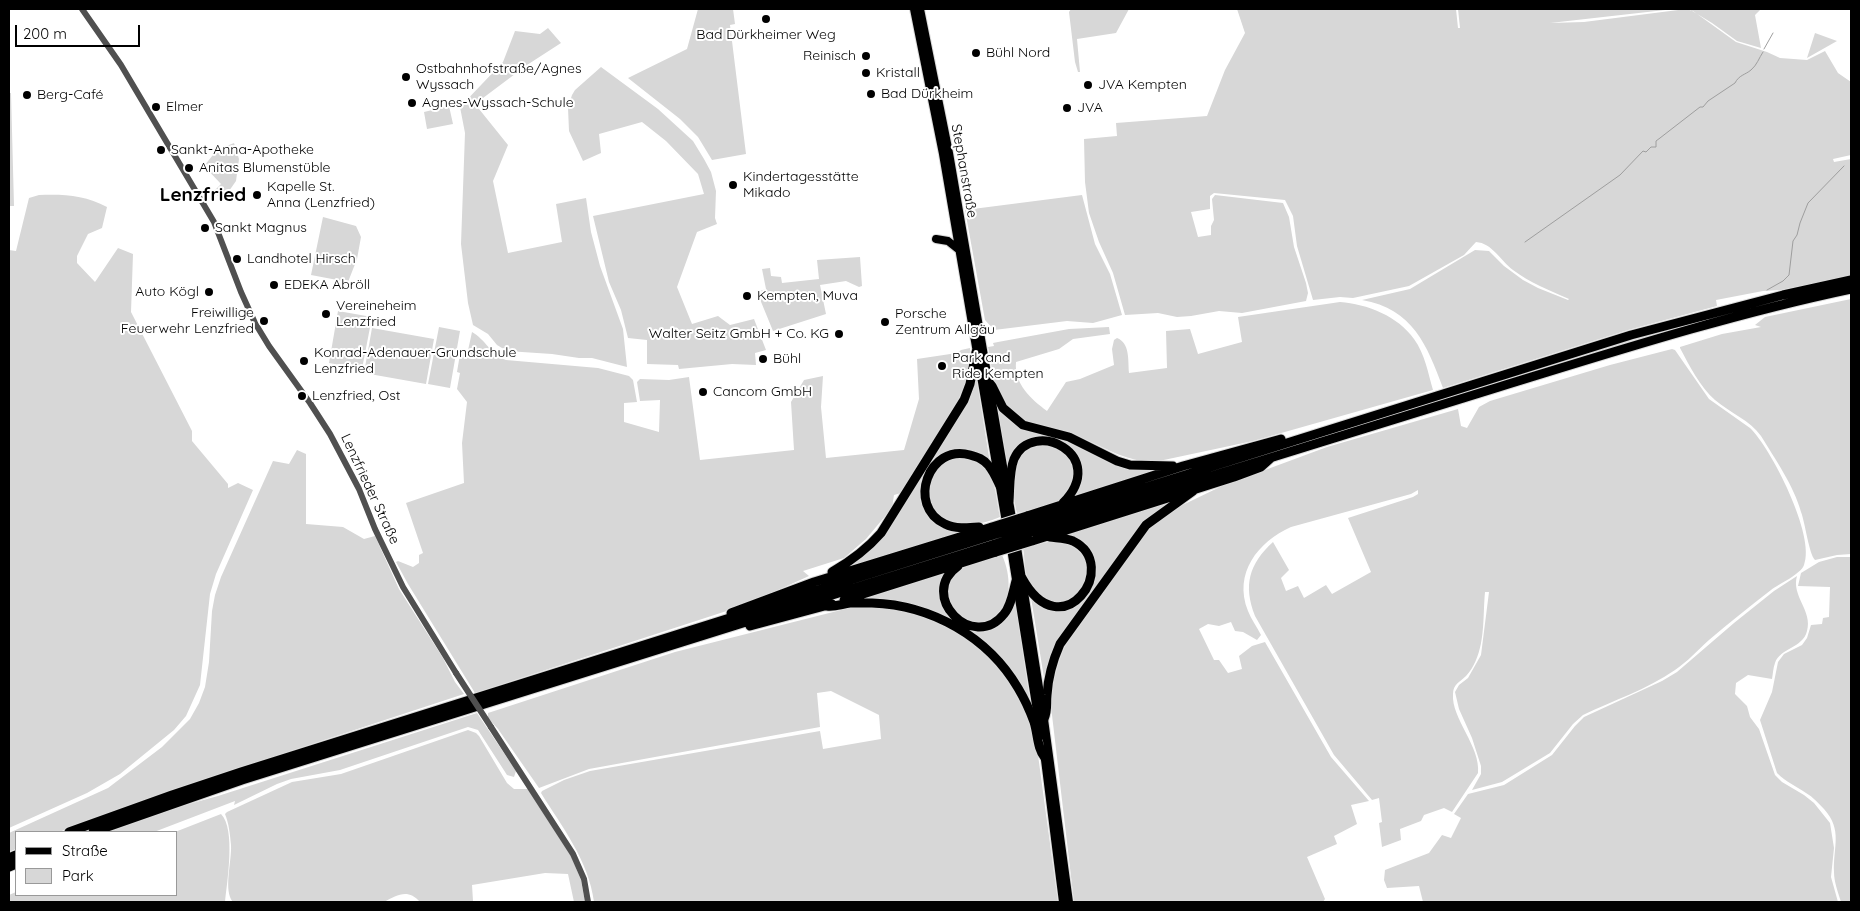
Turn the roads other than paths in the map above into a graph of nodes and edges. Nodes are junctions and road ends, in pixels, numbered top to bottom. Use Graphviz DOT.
graph roads {
  1 [pos="82,9"];
  2 [pos="914,9"];
  3 [pos="920,9"];
  4 [pos="928,64"];
  5 [pos="930,73"];
  6 [pos="936,239"];
  7 [pos="958,249"];
  8 [pos="1851,280"];
  9 [pos="1851,289"];
  10 [pos="976,352"];
  11 [pos="988,381"];
  12 [pos="1318,432"];
  13 [pos="1276,455"];
  14 [pos="1184,466"];
  15 [pos="1000,486"];
  16 [pos="1193,491"];
  17 [pos="1009,502"];
  18 [pos="1061,505"];
  19 [pos="1030,528"];
  20 [pos="1045,537"];
  21 [pos="994,539"];
  22 [pos="968,561"];
  23 [pos="1019,579"];
  24 [pos="814,582"];
  25 [pos="827,606"];
  26 [pos="716,623"];
  27 [pos="710,633"];
  28 [pos="1044,718"];
  29 [pos="1045,758"];
  30 [pos="73,831"];
  31 [pos="96,831"];
  32 [pos="588,902"];
  33 [pos="1063,902"];
  34 [pos="1069,902"];
  1 -- 32 [label="street, Lenzfrieder Straße, bridge"];
  2 -- 4 [label="main road, Stephanstraße"];
  3 -- 4 [label="main road, Stephanstraße"];
  4 -- 5 [label="main road, Stephanstraße"];
  5 -- 7 [label="main road, Stephanstraße"];
  5 -- 11 [label="main road, Stephanstraße"];
  6 -- 7 [label="main road"];
  7 -- 10 [label="main road, Stephanstraße"];
  8 -- 12 [label="highway"];
  9 -- 13 [label="highway"];
  10 -- 15 [label="main road, Stephanstraße"];
  10 -- 24 [label="highway"];
  11 -- 14 [label="highway"];
  11 -- 17 [label="main road, Stephanstraße"];
  12 -- 14 [label="highway"];
  12 -- 19 [label="highway"];
  13 -- 16 [label="highway"];
  13 -- 19 [label="highway"];
  14 -- 18 [label="highway"];
  15 -- 21 [label="highway"];
  15 -- 23 [label="main road, Stephanstraße"];
  16 -- 20 [label="highway"];
  16 -- 28 [label="highway"];
  17 -- 18 [label="highway"];
  17 -- 23 [label="main road, Stephanstraße"];
  18 -- 19 [label="highway"];
  19 -- 20 [label="highway"];
  19 -- 21 [label="highway, bridge"];
  19 -- 21 [label="highway, bridge"];
  20 -- 23 [label="highway"];
  21 -- 22 [label="highway"];
  21 -- 24 [label="highway"];
  21 -- 26 [label="highway"];
  21 -- 27 [label="highway"];
  22 -- 23 [label="highway"];
  22 -- 25 [label="highway"];
  23 -- 28 [label="main road"];
  23 -- 29 [label="main road"];
  24 -- 26 [label="highway"];
  25 -- 27 [label="highway"];
  25 -- 29 [label="highway"];
  26 -- 30 [label="highway"];
  27 -- 31 [label="highway"];
  28 -- 34 [label="main road"];
  29 -- 33 [label="main road"];
}
